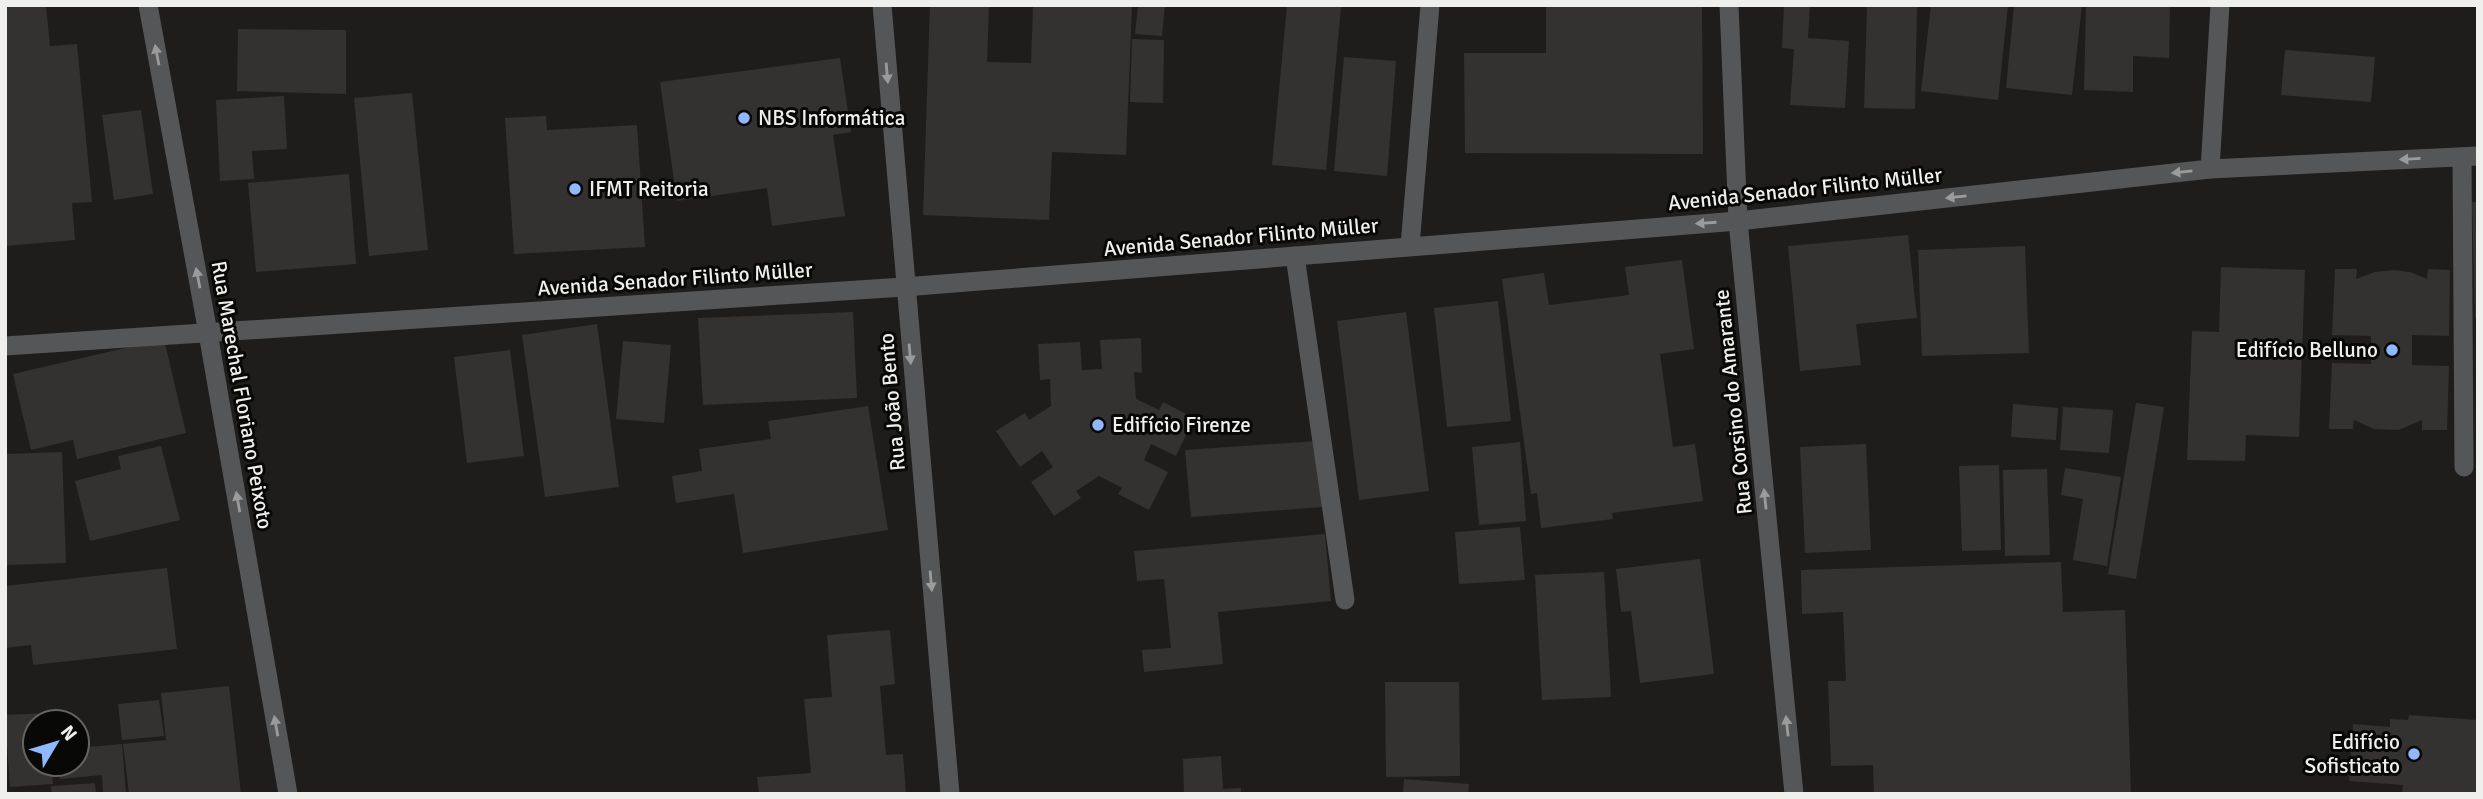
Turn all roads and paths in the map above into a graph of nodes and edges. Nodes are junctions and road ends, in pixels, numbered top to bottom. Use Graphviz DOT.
graph roads {
  1 [pos="148,5"];
  2 [pos="882,5"];
  3 [pos="1430,5"];
  4 [pos="1729,5"];
  5 [pos="2220,5"];
  6 [pos="2470,157"];
  7 [pos="2210,169"];
  8 [pos="1738,221"];
  9 [pos="1410,246"];
  10 [pos="1295,256"];
  11 [pos="904,286"];
  12 [pos="208,333"];
  13 [pos="5,346"];
  14 [pos="2464,467"];
  15 [pos="1345,600"];
  16 [pos="288,794"];
  17 [pos="950,794"];
  18 [pos="1794,794"];
  12 -- 1 [label="street, Rua Marechal Floriano Peixoto, one-way"];
  2 -- 11 [label="street, Rua João Bento, one-way"];
  3 -- 9 [label="street"];
  4 -- 8 [label="street, Rua Corsino do Amarante"];
  5 -- 7 [label="street"];
  6 -- 7 [label="street, Avenida Senador Filinto Müller, one-way"];
  6 -- 14 [label="street"];
  7 -- 8 [label="street, Avenida Senador Filinto Müller, one-way"];
  8 -- 9 [label="street, Avenida Senador Filinto Müller, one-way"];
  18 -- 8 [label="street, Rua Corsino do Amarante, one-way"];
  9 -- 10 [label="street, Avenida Senador Filinto Müller"];
  10 -- 11 [label="street, Avenida Senador Filinto Müller"];
  10 -- 15 [label="street"];
  11 -- 12 [label="street, Avenida Senador Filinto Müller"];
  11 -- 17 [label="street, Rua João Bento, one-way"];
  12 -- 13 [label="street, Avenida Senador Filinto Müller"];
  16 -- 12 [label="street, Rua Marechal Floriano Peixoto, one-way"];
}
